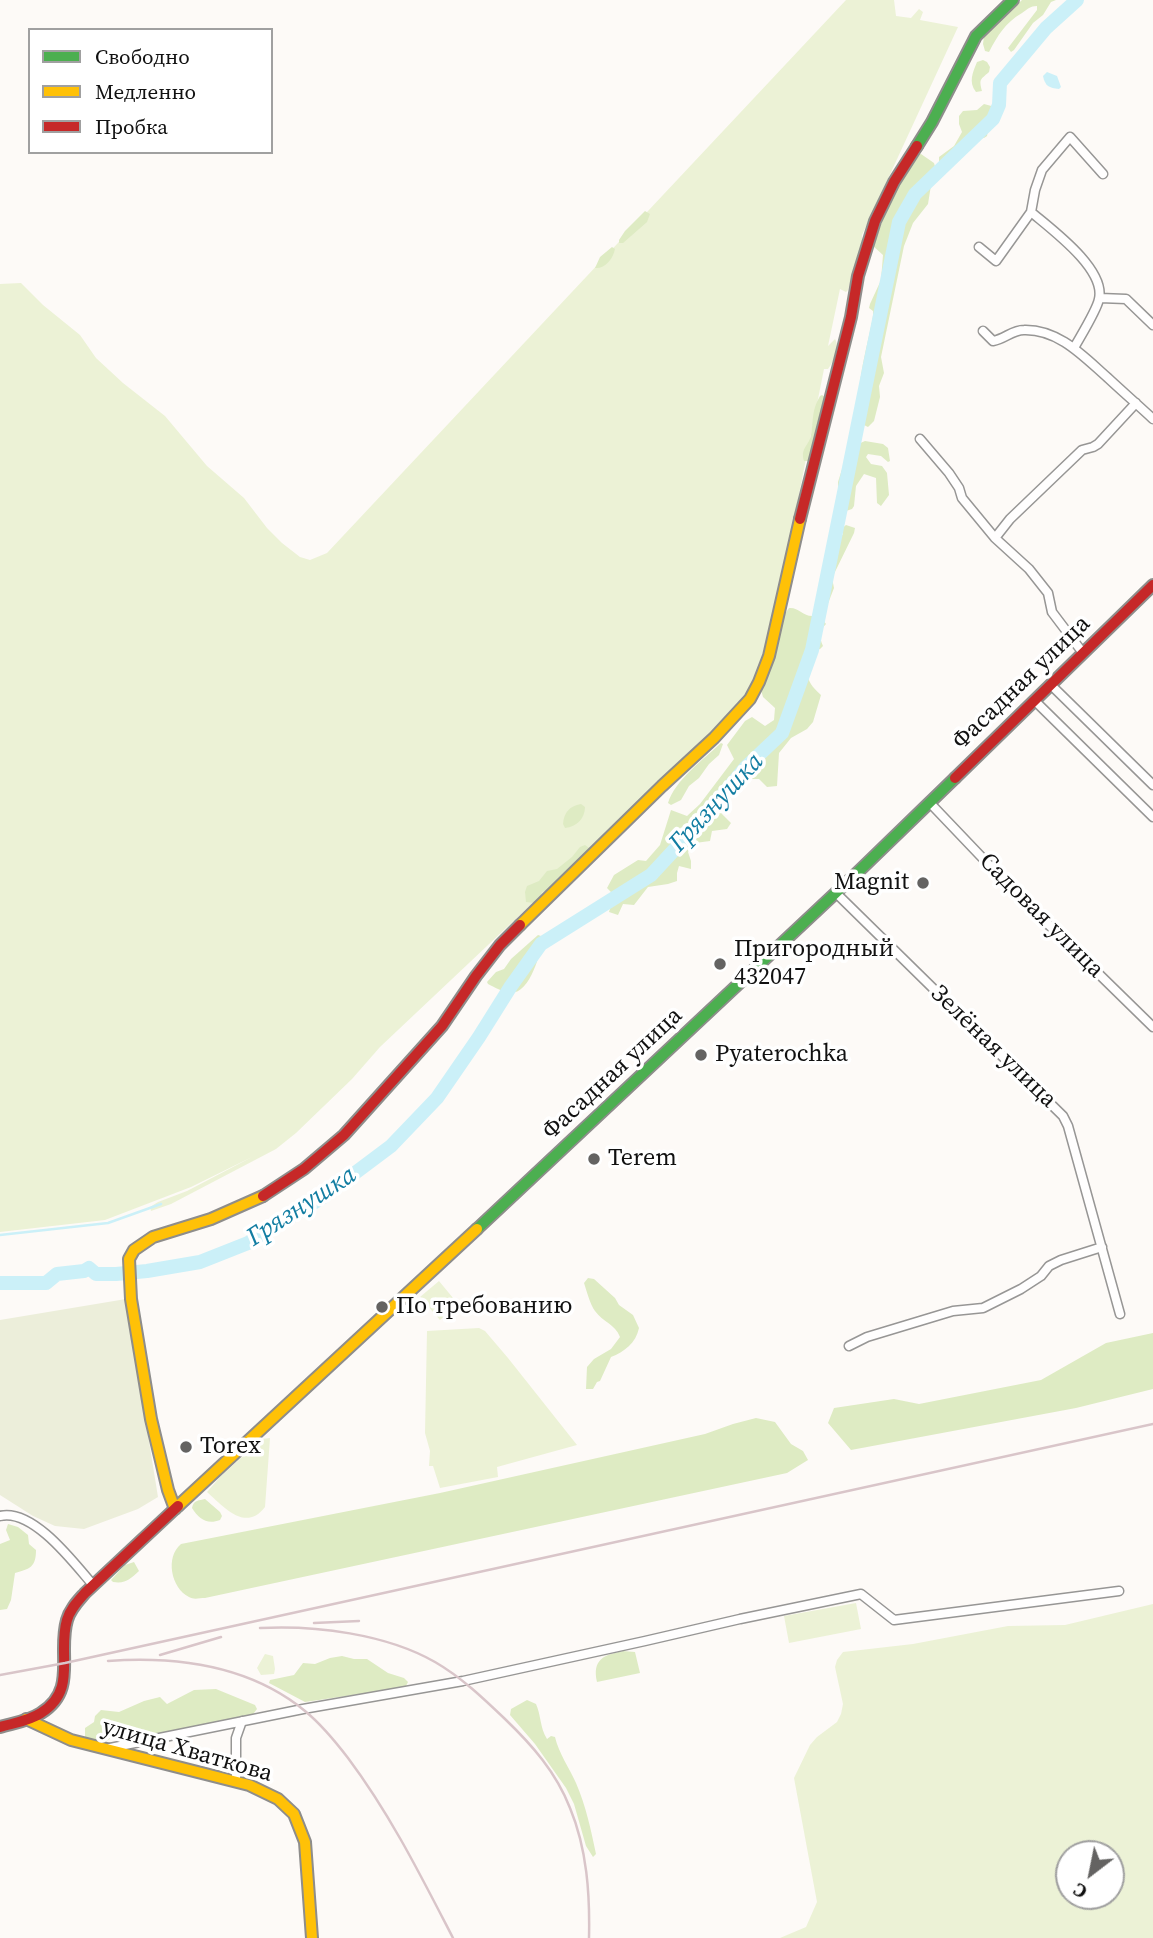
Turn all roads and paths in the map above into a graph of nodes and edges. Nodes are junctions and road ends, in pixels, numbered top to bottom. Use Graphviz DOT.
graph roads {
  1 [pos="1013,0"];
  2 [pos="1103,174"];
  3 [pos="1031,212"];
  4 [pos="979,247"];
  5 [pos="1100,298"];
  6 [pos="1153,325"];
  7 [pos="983,331"];
  8 [pos="1074,348"];
  9 [pos="1136,403"];
  10 [pos="1153,419"];
  11 [pos="920,439"];
  12 [pos="995,538"];
  13 [pos="1153,585"];
  14 [pos="1083,653"];
  15 [pos="1051,685"];
  16 [pos="1035,701"];
  17 [pos="1153,785"];
  18 [pos="930,803"];
  19 [pos="1153,817"];
  20 [pos="836,893"];
  21 [pos="1153,1027"];
  22 [pos="1102,1247"];
  23 [pos="1120,1314"];
  24 [pos="849,1346"];
  25 [pos="0,1505"];
  26 [pos="176,1510"];
  27 [pos="4,1515"];
  28 [pos="93,1586"];
  29 [pos="1119,1591"];
  30 [pos="26,1718"];
  31 [pos="242,1721"];
  32 [pos="0,1727"];
  33 [pos="104,1749"];
  34 [pos="236,1782"];
  35 [pos="312,1938"];
  1 -- 26 [label="street"];
  2 -- 3 [label="street"];
  3 -- 4 [label="street"];
  3 -- 5 [label="street"];
  5 -- 6 [label="street"];
  5 -- 8 [label="street"];
  7 -- 8 [label="street"];
  8 -- 9 [label="street"];
  9 -- 10 [label="street"];
  9 -- 12 [label="street"];
  11 -- 12 [label="street"];
  12 -- 14 [label="street"];
  13 -- 14 [label="street, Фасадная улица"];
  14 -- 15 [label="street, Фасадная улица"];
  15 -- 16 [label="street, Фасадная улица"];
  15 -- 17 [label="street"];
  16 -- 18 [label="street, Фасадная улица"];
  16 -- 19 [label="street"];
  18 -- 20 [label="street, Фасадная улица"];
  18 -- 21 [label="street, Садовая улица"];
  20 -- 22 [label="street, Зелёная улица"];
  20 -- 26 [label="street, Фасадная улица"];
  22 -- 23 [label="street, Зелёная улица"];
  22 -- 24 [label="street"];
  25 -- 27 [label="street"];
  26 -- 28 [label="street, Фасадная улица"];
  27 -- 28 [label="street"];
  28 -- 30 [label="street, Фасадная улица"];
  29 -- 31 [label="street"];
  30 -- 32 [label="street, Фасадная улица"];
  30 -- 33 [label="street, улица Хваткова"];
  31 -- 33 [label="street"];
  31 -- 34 [label="street"];
  33 -- 34 [label="street, улица Хваткова"];
  34 -- 35 [label="street, улица Хваткова"];
}
